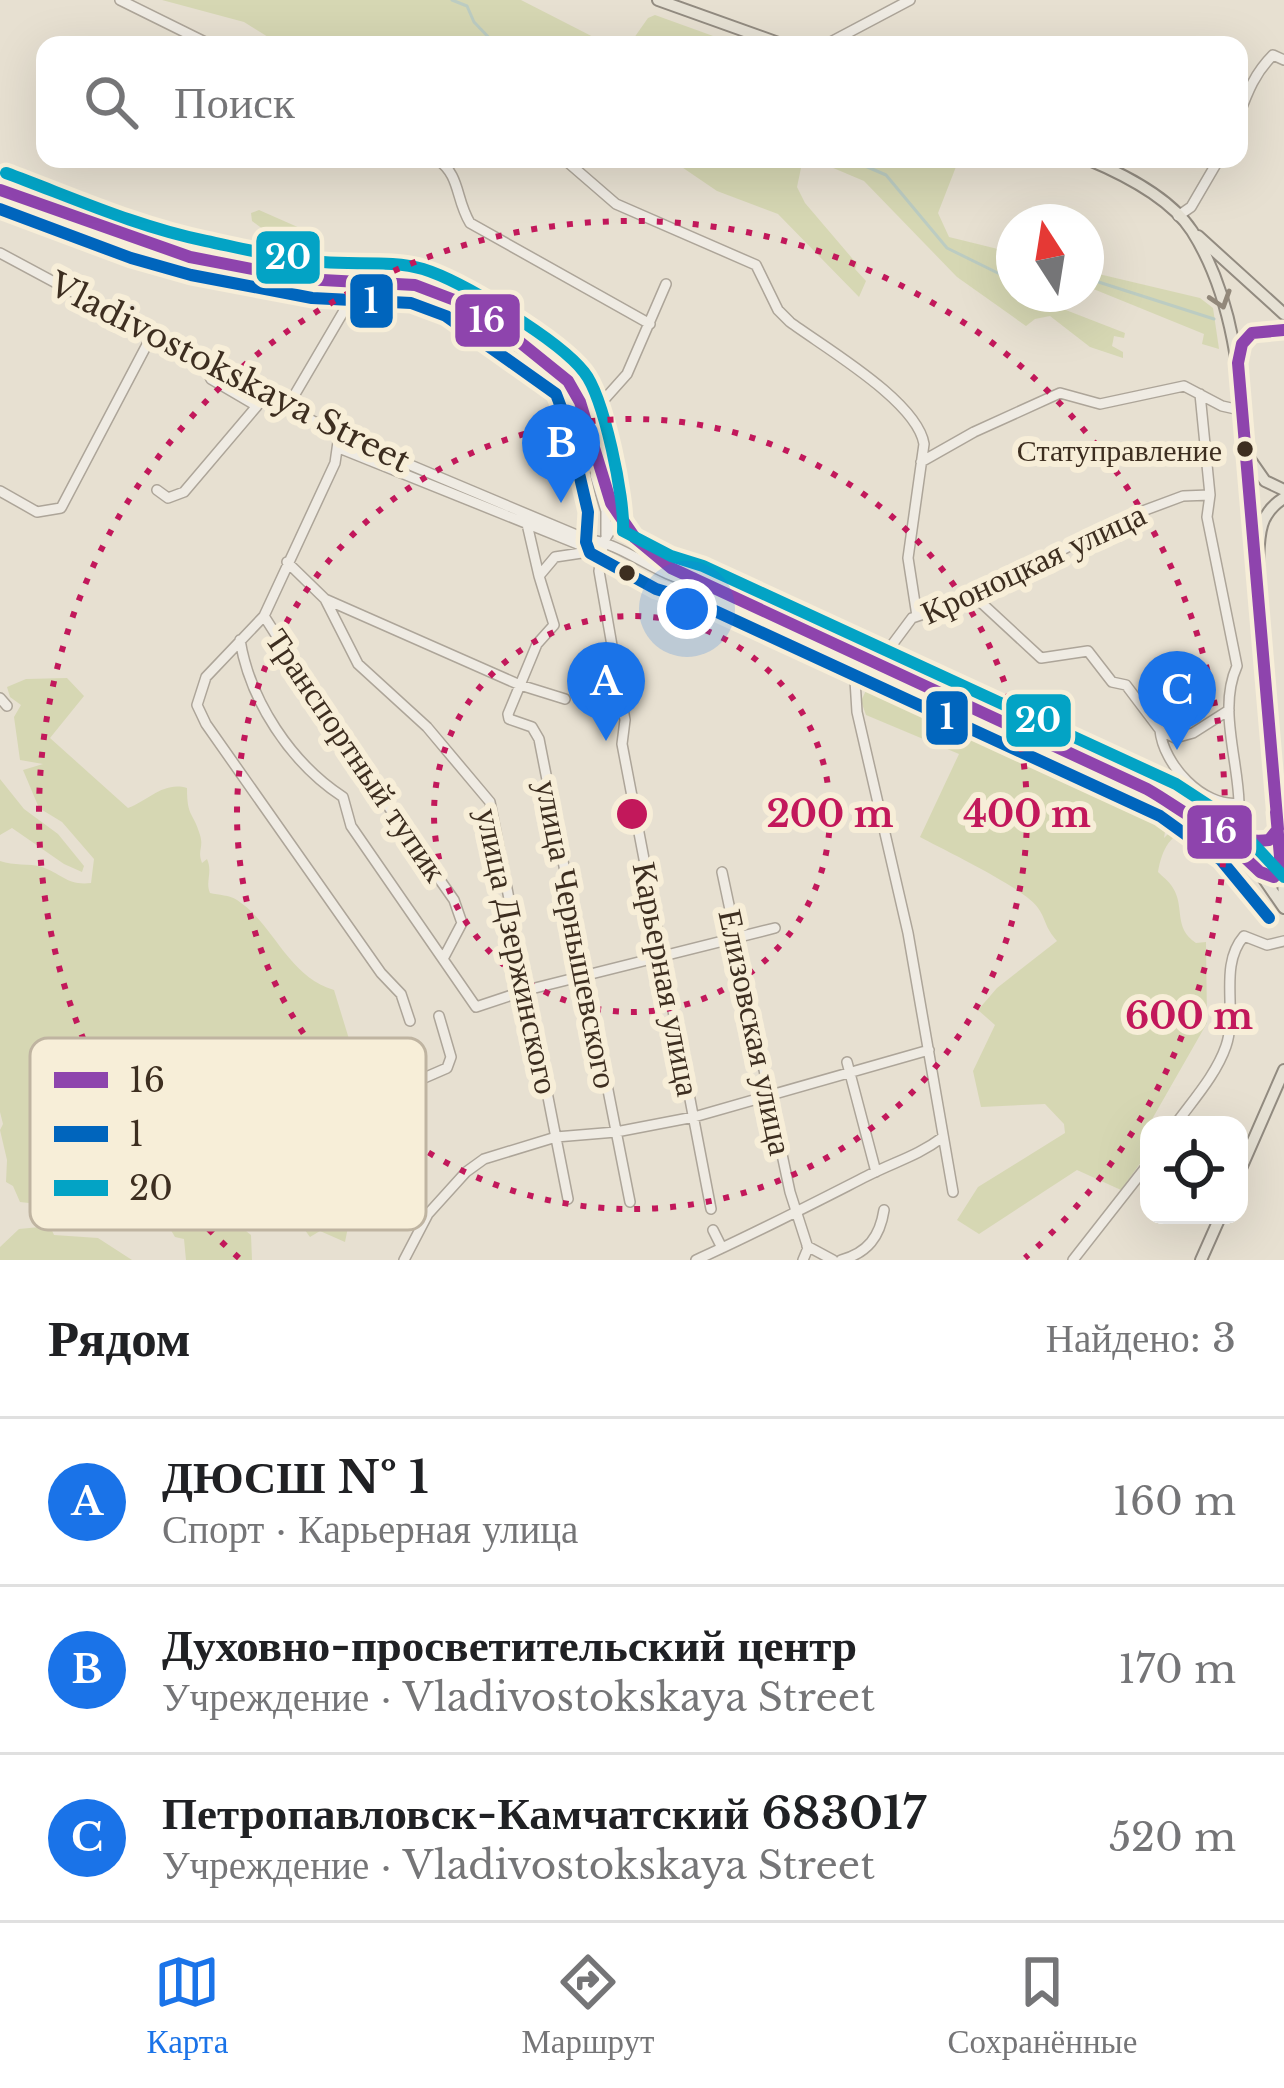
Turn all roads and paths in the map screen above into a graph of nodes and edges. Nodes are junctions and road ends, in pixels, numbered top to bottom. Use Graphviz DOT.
graph roads {
  1 [pos="120,0"];
  2 [pos="658,0"];
  3 [pos="910,0"];
  4 [pos="193,36"];
  5 [pos="759,36"];
  6 [pos="842,36"];
  7 [pos="1284,60"];
  8 [pos="1248,89"];
  9 [pos="448,168"];
  10 [pos="574,168"];
  11 [pos="1106,168"];
  12 [pos="1215,168"];
  13 [pos="0,190"];
  14 [pos="1178,216"];
  15 [pos="1191,230"];
  16 [pos="0,254"];
  17 [pos="348,284"];
  18 [pos="666,284"];
  19 [pos="1284,314"];
  20 [pos="650,324"];
  21 [pos="1284,330"];
  22 [pos="152,335"];
  23 [pos="204,364"];
  24 [pos="1237,375"];
  25 [pos="1199,394"];
  26 [pos="288,406"];
  27 [pos="1240,410"];
  28 [pos="585,421"];
  29 [pos="339,435"];
  30 [pos="339,448"];
  31 [pos="1245,450"];
  32 [pos="595,458"];
  33 [pos="920,462"];
  34 [pos="1248,479"];
  35 [pos="157,490"];
  36 [pos="0,491"];
  37 [pos="1284,493"];
  38 [pos="1210,495"];
  39 [pos="618,518"];
  40 [pos="527,524"];
  41 [pos="605,539"];
  42 [pos="596,551"];
  43 [pos="287,562"];
  44 [pos="1258,564"];
  45 [pos="539,576"];
  46 [pos="694,582"];
  47 [pos="974,596"];
  48 [pos="325,599"];
  49 [pos="264,616"];
  50 [pos="917,616"];
  51 [pos="240,640"];
  52 [pos="861,658"];
  53 [pos="877,665"];
  54 [pos="520,685"];
  55 [pos="565,699"];
  56 [pos="1229,710"];
  57 [pos="1160,730"];
  58 [pos="1278,829"];
  59 [pos="1227,839"];
  60 [pos="1281,868"];
  61 [pos="722,872"];
  62 [pos="1260,872"];
  63 [pos="1284,895"];
  64 [pos="1284,908"];
  65 [pos="775,928"];
  66 [pos="737,938"];
  67 [pos="1284,940"];
  68 [pos="662,957"];
  69 [pos="443,959"];
  70 [pos="585,976"];
  71 [pos="527,990"];
  72 [pos="439,1016"];
  73 [pos="410,1021"];
  74 [pos="929,1050"];
  75 [pos="847,1062"];
  76 [pos="1284,1070"];
  77 [pos="851,1075"];
  78 [pos="426,1077"];
  79 [pos="770,1095"];
  80 [pos="1181,1116"];
  81 [pos="694,1117"];
  82 [pos="616,1132"];
  83 [pos="556,1137"];
  84 [pos="943,1137"];
  85 [pos="1248,1152"];
  86 [pos="876,1172"];
  87 [pos="1140,1174"];
  88 [pos="953,1192"];
  89 [pos="568,1199"];
  90 [pos="630,1202"];
  91 [pos="711,1209"];
  92 [pos="884,1210"];
  93 [pos="797,1212"];
  94 [pos="426,1219"];
  95 [pos="1217,1224"];
  96 [pos="419,1230"];
  97 [pos="713,1230"];
  98 [pos="807,1246"];
  99 [pos="722,1248"];
  100 [pos="404,1260"];
  101 [pos="696,1260"];
  102 [pos="802,1260"];
  103 [pos="837,1260"];
  104 [pos="1073,1260"];
  105 [pos="1201,1260"];
  1 -- 4 [label="street"];
  2 -- 5 [label="main road"];
  3 -- 6 [label="street"];
  7 -- 8 [label="street"];
  9 -- 20 [label="street"];
  10 -- 33 [label="street"];
  11 -- 14 [label="main road"];
  12 -- 14 [label="street"];
  13 -- 17 [label="main road"];
  14 -- 15 [label="main road"];
  15 -- 19 [label="main road"];
  15 -- 24 [label="main road, one-way"];
  16 -- 22 [label="street, Vladivostokskaya Street"];
  17 -- 26 [label="street"];
  17 -- 28 [label="main road"];
  18 -- 20 [label="street"];
  20 -- 28 [label="street"];
  21 -- 24 [label="main road"];
  22 -- 23 [label="street, Vladivostokskaya Street"];
  22 -- 36 [label="street"];
  23 -- 26 [label="street, Vladivostokskaya Street"];
  23 -- 35 [label="street"];
  24 -- 27 [label="main road"];
  25 -- 27 [label="street"];
  25 -- 33 [label="street"];
  25 -- 38 [label="street"];
  26 -- 29 [label="street, Vladivostokskaya Street"];
  27 -- 31 [label="main road"];
  28 -- 32 [label="main road"];
  29 -- 30 [label="street"];
  29 -- 41 [label="street, Vladivostokskaya Street"];
  30 -- 40 [label="street"];
  30 -- 43 [label="street"];
  31 -- 34 [label="main road"];
  31 -- 37 [label="main road"];
  32 -- 39 [label="main road"];
  32 -- 41 [label="street, Карьерная улица"];
  33 -- 50 [label="street"];
  34 -- 37 [label="main road"];
  34 -- 44 [label="main road"];
  37 -- 44 [label="main road"];
  38 -- 47 [label="street, Кроноцкая улица"];
  38 -- 56 [label="street"];
  39 -- 41 [label="street"];
  39 -- 46 [label="main road"];
  40 -- 42 [label="street"];
  40 -- 45 [label="street"];
  41 -- 42 [label="street"];
  41 -- 46 [label="street, Vladivostokskaya Street"];
  41 -- 68 [label="street, Карьерная улица"];
  42 -- 45 [label="street"];
  43 -- 48 [label="street, улица Дзержинского"];
  43 -- 49 [label="street"];
  44 -- 58 [label="main road"];
  45 -- 54 [label="street"];
  46 -- 52 [label="main road, Vladivostokskaya Street"];
  47 -- 50 [label="street, Кроноцкая улица"];
  47 -- 57 [label="street"];
  48 -- 54 [label="street"];
  48 -- 71 [label="street, улица Дзержинского"];
  49 -- 51 [label="street"];
  49 -- 69 [label="street, Транспортный тупик"];
  50 -- 53 [label="street, Кроноцкая улица"];
  51 -- 69 [label="street"];
  51 -- 73 [label="street"];
  52 -- 53 [label="main road, Vladivostokskaya Street"];
  52 -- 74 [label="street"];
  53 -- 59 [label="main road, Vladivostokskaya Street"];
  54 -- 55 [label="street"];
  54 -- 70 [label="street, улица Чернышевского"];
  56 -- 57 [label="street"];
  56 -- 57 [label="street"];
  58 -- 59 [label="main road"];
  58 -- 60 [label="main road"];
  59 -- 62 [label="main road, Vladivostokskaya Street"];
  60 -- 62 [label="main road"];
  60 -- 63 [label="main road"];
  61 -- 66 [label="street, Елизовская улица"];
  62 -- 64 [label="main road, Vladivostokskaya Street"];
  65 -- 66 [label="street"];
  66 -- 68 [label="street"];
  66 -- 79 [label="street, Елизовская улица"];
  67 -- 80 [label="street"];
  68 -- 70 [label="street"];
  68 -- 81 [label="street, Карьерная улица"];
  69 -- 71 [label="street"];
  70 -- 71 [label="street"];
  70 -- 82 [label="street, улица Чернышевского"];
  71 -- 83 [label="street, улица Дзержинского"];
  72 -- 78 [label="street"];
  74 -- 77 [label="street"];
  74 -- 84 [label="street"];
  75 -- 77 [label="street"];
  76 -- 85 [label="main road"];
  77 -- 79 [label="street"];
  77 -- 86 [label="street"];
  79 -- 81 [label="street"];
  79 -- 93 [label="street, Елизовская улица"];
  81 -- 82 [label="street"];
  81 -- 91 [label="street, Карьерная улица"];
  82 -- 83 [label="street"];
  82 -- 90 [label="street, улица Чернышевского"];
  83 -- 89 [label="street, улица Дзержинского"];
  83 -- 94 [label="street"];
  84 -- 86 [label="street"];
  84 -- 88 [label="street"];
  86 -- 93 [label="street"];
  87 -- 104 [label="street"];
  92 -- 103 [label="street"];
  93 -- 98 [label="street, Елизовская улица"];
  93 -- 99 [label="street"];
  95 -- 105 [label="main road"];
  96 -- 100 [label="street"];
  97 -- 99 [label="street"];
  98 -- 102 [label="street"];
  98 -- 103 [label="street"];
  99 -- 101 [label="street"];
}
